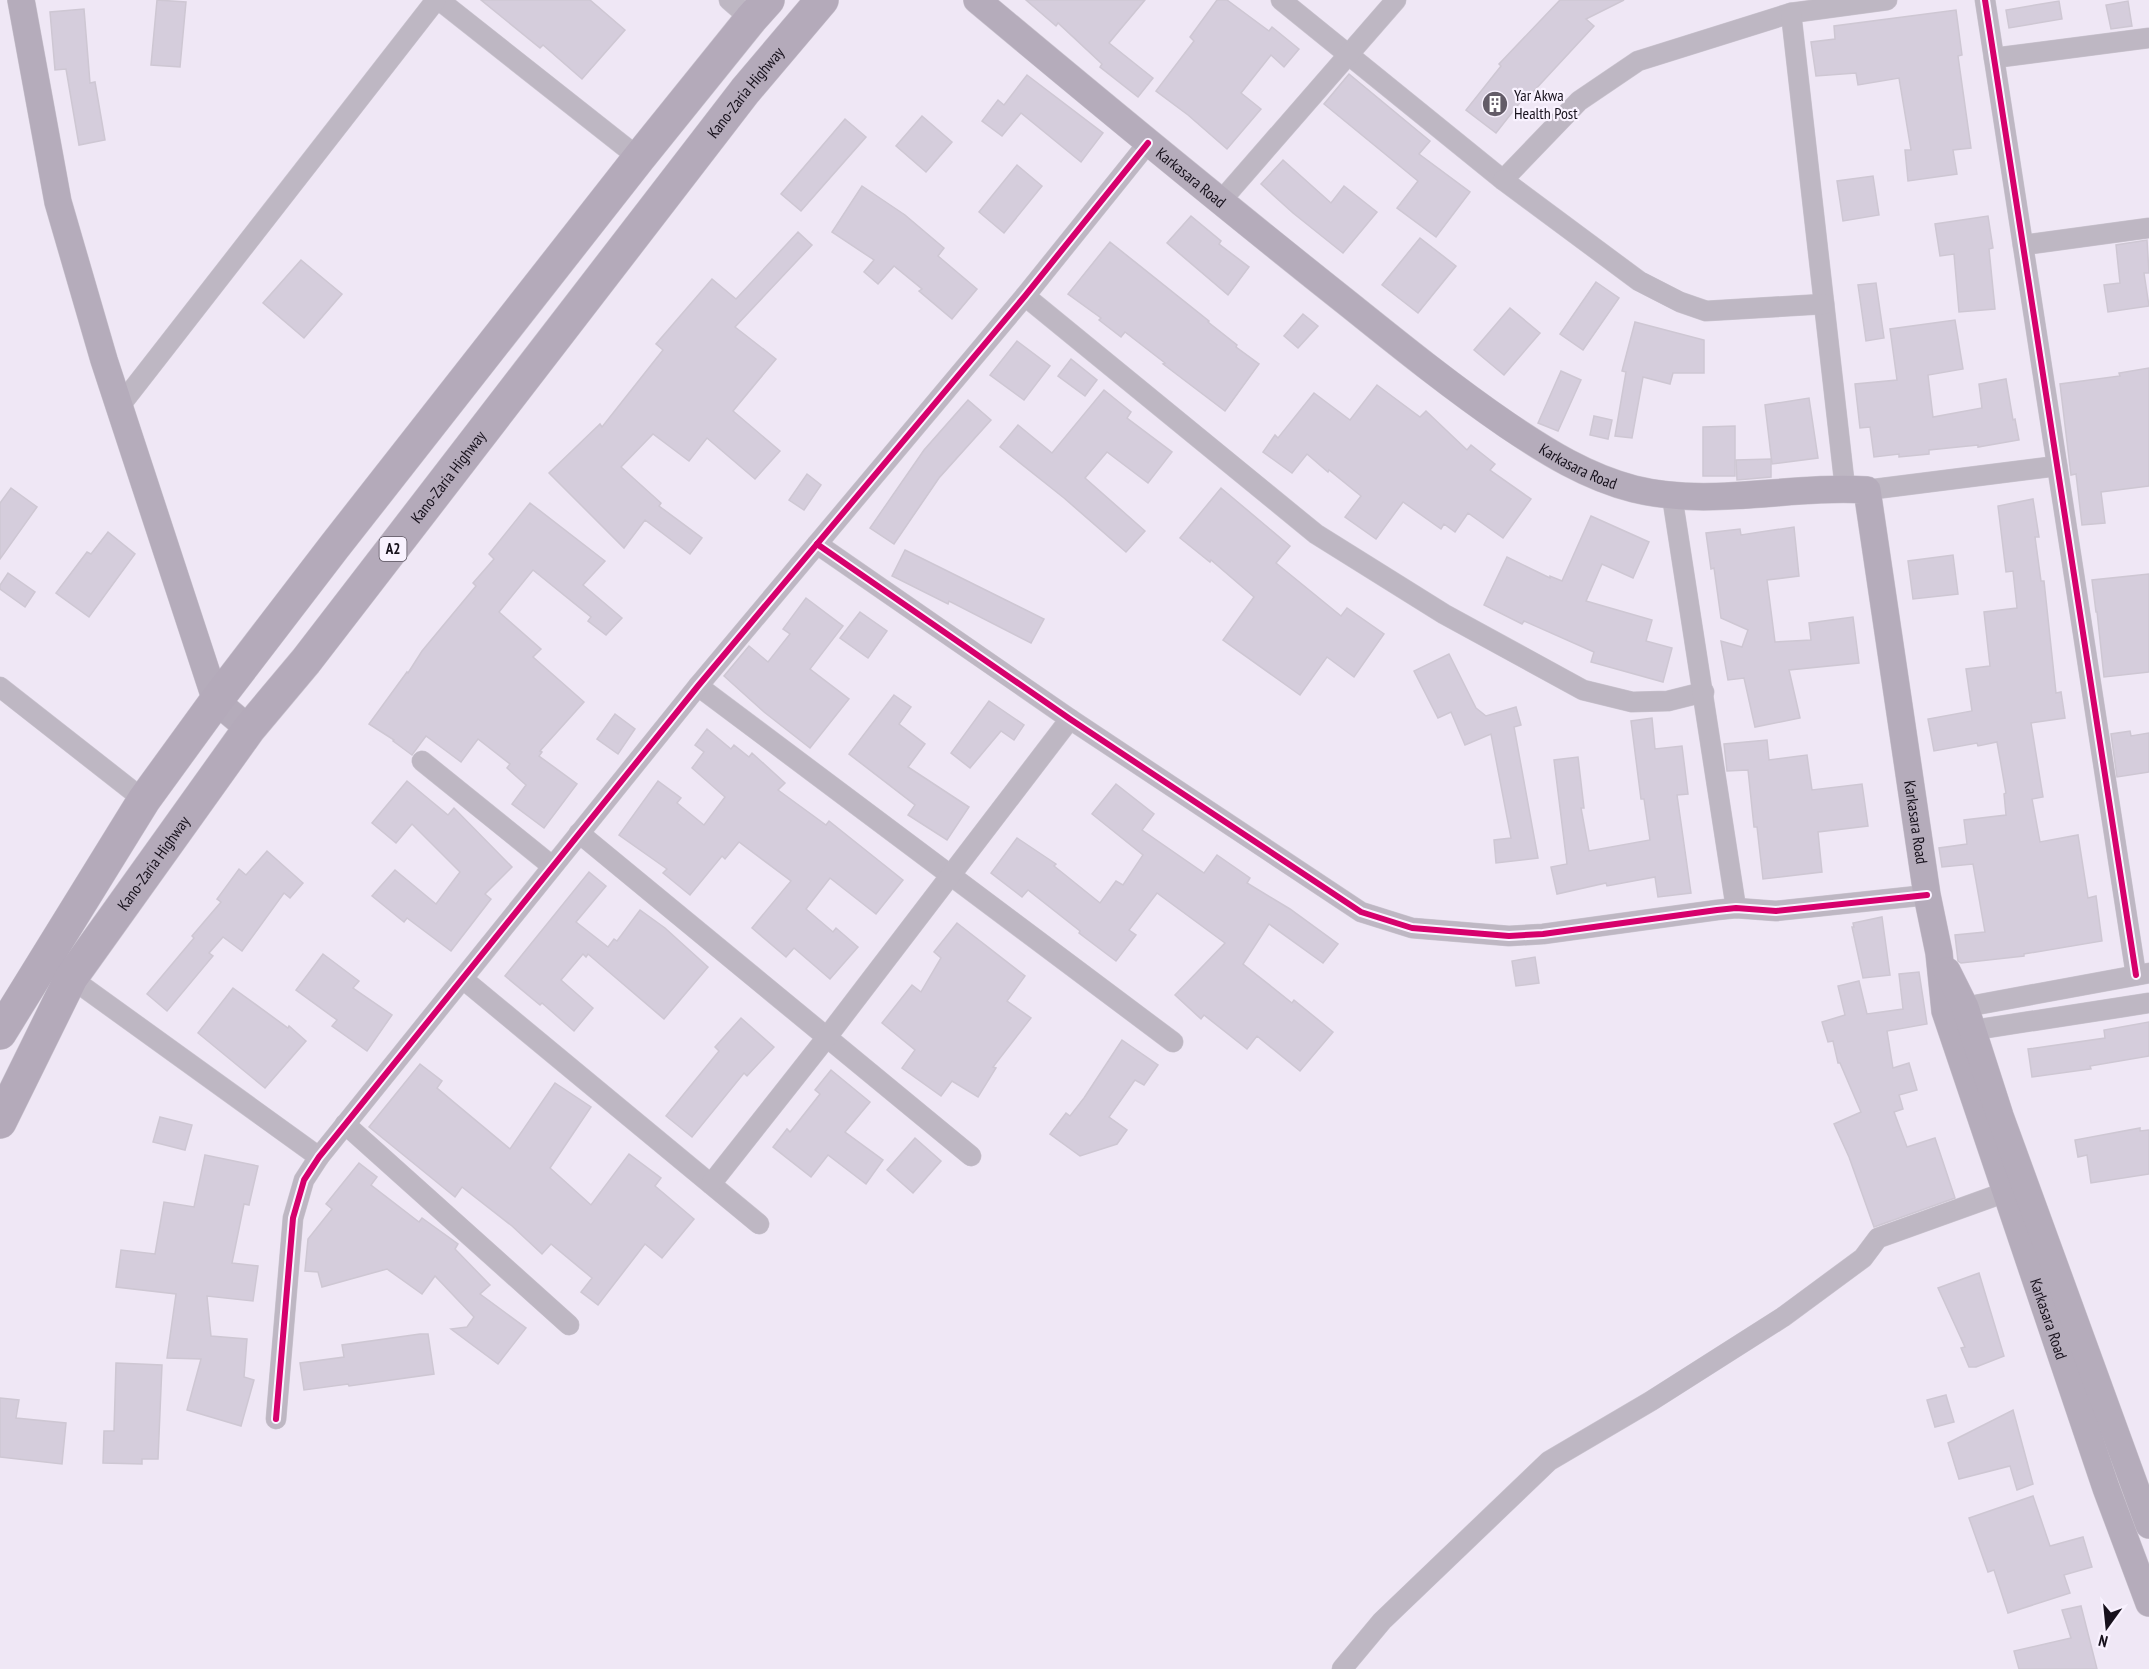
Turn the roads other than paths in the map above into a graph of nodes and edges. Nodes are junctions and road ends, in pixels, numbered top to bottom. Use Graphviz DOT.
graph roads {
  1 [pos="21,0"];
  2 [pos="437,0"];
  3 [pos="822,0"];
  4 [pos="976,0"];
  5 [pos="1281,0"];
  6 [pos="1396,0"];
  7 [pos="1887,0"];
  8 [pos="1985,0"];
  9 [pos="749,6"];
  10 [pos="1791,13"];
  11 [pos="2149,39"];
  12 [pos="1349,55"];
  13 [pos="1994,58"];
  14 [pos="1148,143"];
  15 [pos="639,158"];
  16 [pos="1503,180"];
  17 [pos="1220,202"];
  18 [pos="2149,228"];
  19 [pos="2023,245"];
  20 [pos="1025,296"];
  21 [pos="1824,304"];
  22 [pos="120,407"];
  23 [pos="2057,466"];
  24 [pos="1856,489"];
  25 [pos="1672,496"];
  26 [pos="817,544"];
  27 [pos="698,686"];
  28 [pos="0,687"];
  29 [pos="1704,692"];
  30 [pos="216,701"];
  31 [pos="1070,719"];
  32 [pos="249,729"];
  33 [pos="422,761"];
  34 [pos="144,800"];
  35 [pos="579,833"];
  36 [pos="552,866"];
  37 [pos="950,875"];
  38 [pos="1927,895"];
  39 [pos="1736,908"];
  40 [pos="2143,974"];
  41 [pos="72,978"];
  42 [pos="463,979"];
  43 [pos="2149,1003"];
  44 [pos="1959,1021"];
  45 [pos="0,1033"];
  46 [pos="827,1037"];
  47 [pos="1173,1042"];
  48 [pos="0,1122"];
  49 [pos="345,1124"];
  50 [pos="971,1156"];
  51 [pos="319,1157"];
  52 [pos="711,1184"];
  53 [pos="2006,1192"];
  54 [pos="759,1224"];
  55 [pos="569,1325"];
  56 [pos="276,1419"];
  57 [pos="2149,1525"];
  58 [pos="2149,1603"];
  59 [pos="1342,1669"];
  1 -- 22 [label="main road"];
  2 -- 15 [label="street"];
  2 -- 22 [label="street"];
  3 -- 32 [label="highway, Kano-Zaria Highway / A2"];
  4 -- 14 [label="main road, Karkasara Road"];
  5 -- 12 [label="street"];
  6 -- 12 [label="street"];
  7 -- 10 [label="street"];
  8 -- 13 [label="street"];
  9 -- 15 [label="highway"];
  10 -- 16 [label="street"];
  10 -- 21 [label="street"];
  11 -- 13 [label="street"];
  12 -- 16 [label="street"];
  12 -- 17 [label="street"];
  13 -- 19 [label="street"];
  14 -- 17 [label="main road, Karkasara Road"];
  14 -- 20 [label="street"];
  15 -- 30 [label="highway"];
  16 -- 21 [label="street"];
  17 -- 25 [label="main road, Karkasara Road"];
  18 -- 19 [label="street"];
  19 -- 23 [label="street"];
  20 -- 26 [label="street"];
  20 -- 29 [label="street"];
  21 -- 24 [label="street"];
  22 -- 30 [label="main road"];
  23 -- 24 [label="street"];
  23 -- 40 [label="street"];
  24 -- 25 [label="main road, Karkasara Road"];
  24 -- 38 [label="main road, Karkasara Road"];
  25 -- 29 [label="street"];
  26 -- 27 [label="street"];
  26 -- 31 [label="street"];
  27 -- 35 [label="street"];
  27 -- 37 [label="street"];
  28 -- 34 [label="street"];
  29 -- 39 [label="street"];
  30 -- 32 [label="main road"];
  30 -- 34 [label="highway"];
  31 -- 37 [label="street"];
  31 -- 39 [label="street"];
  32 -- 41 [label="highway, Kano-Zaria Highway / A2"];
  33 -- 36 [label="street"];
  34 -- 45 [label="highway"];
  35 -- 36 [label="street"];
  35 -- 46 [label="street"];
  36 -- 42 [label="street"];
  37 -- 46 [label="street"];
  37 -- 47 [label="street"];
  38 -- 39 [label="street"];
  38 -- 44 [label="main road, Karkasara Road"];
  40 -- 44 [label="street"];
  41 -- 48 [label="highway, Kano-Zaria Highway / A2"];
  41 -- 51 [label="street"];
  42 -- 49 [label="street"];
  42 -- 52 [label="street"];
  43 -- 44 [label="street"];
  44 -- 53 [label="main road, Karkasara Road"];
  44 -- 57 [label="main road, Karkasara Road"];
  46 -- 50 [label="street"];
  46 -- 52 [label="street"];
  49 -- 51 [label="street"];
  49 -- 55 [label="street"];
  51 -- 56 [label="street"];
  52 -- 54 [label="street"];
  53 -- 58 [label="main road, Karkasara Road"];
  53 -- 59 [label="street"];
}
